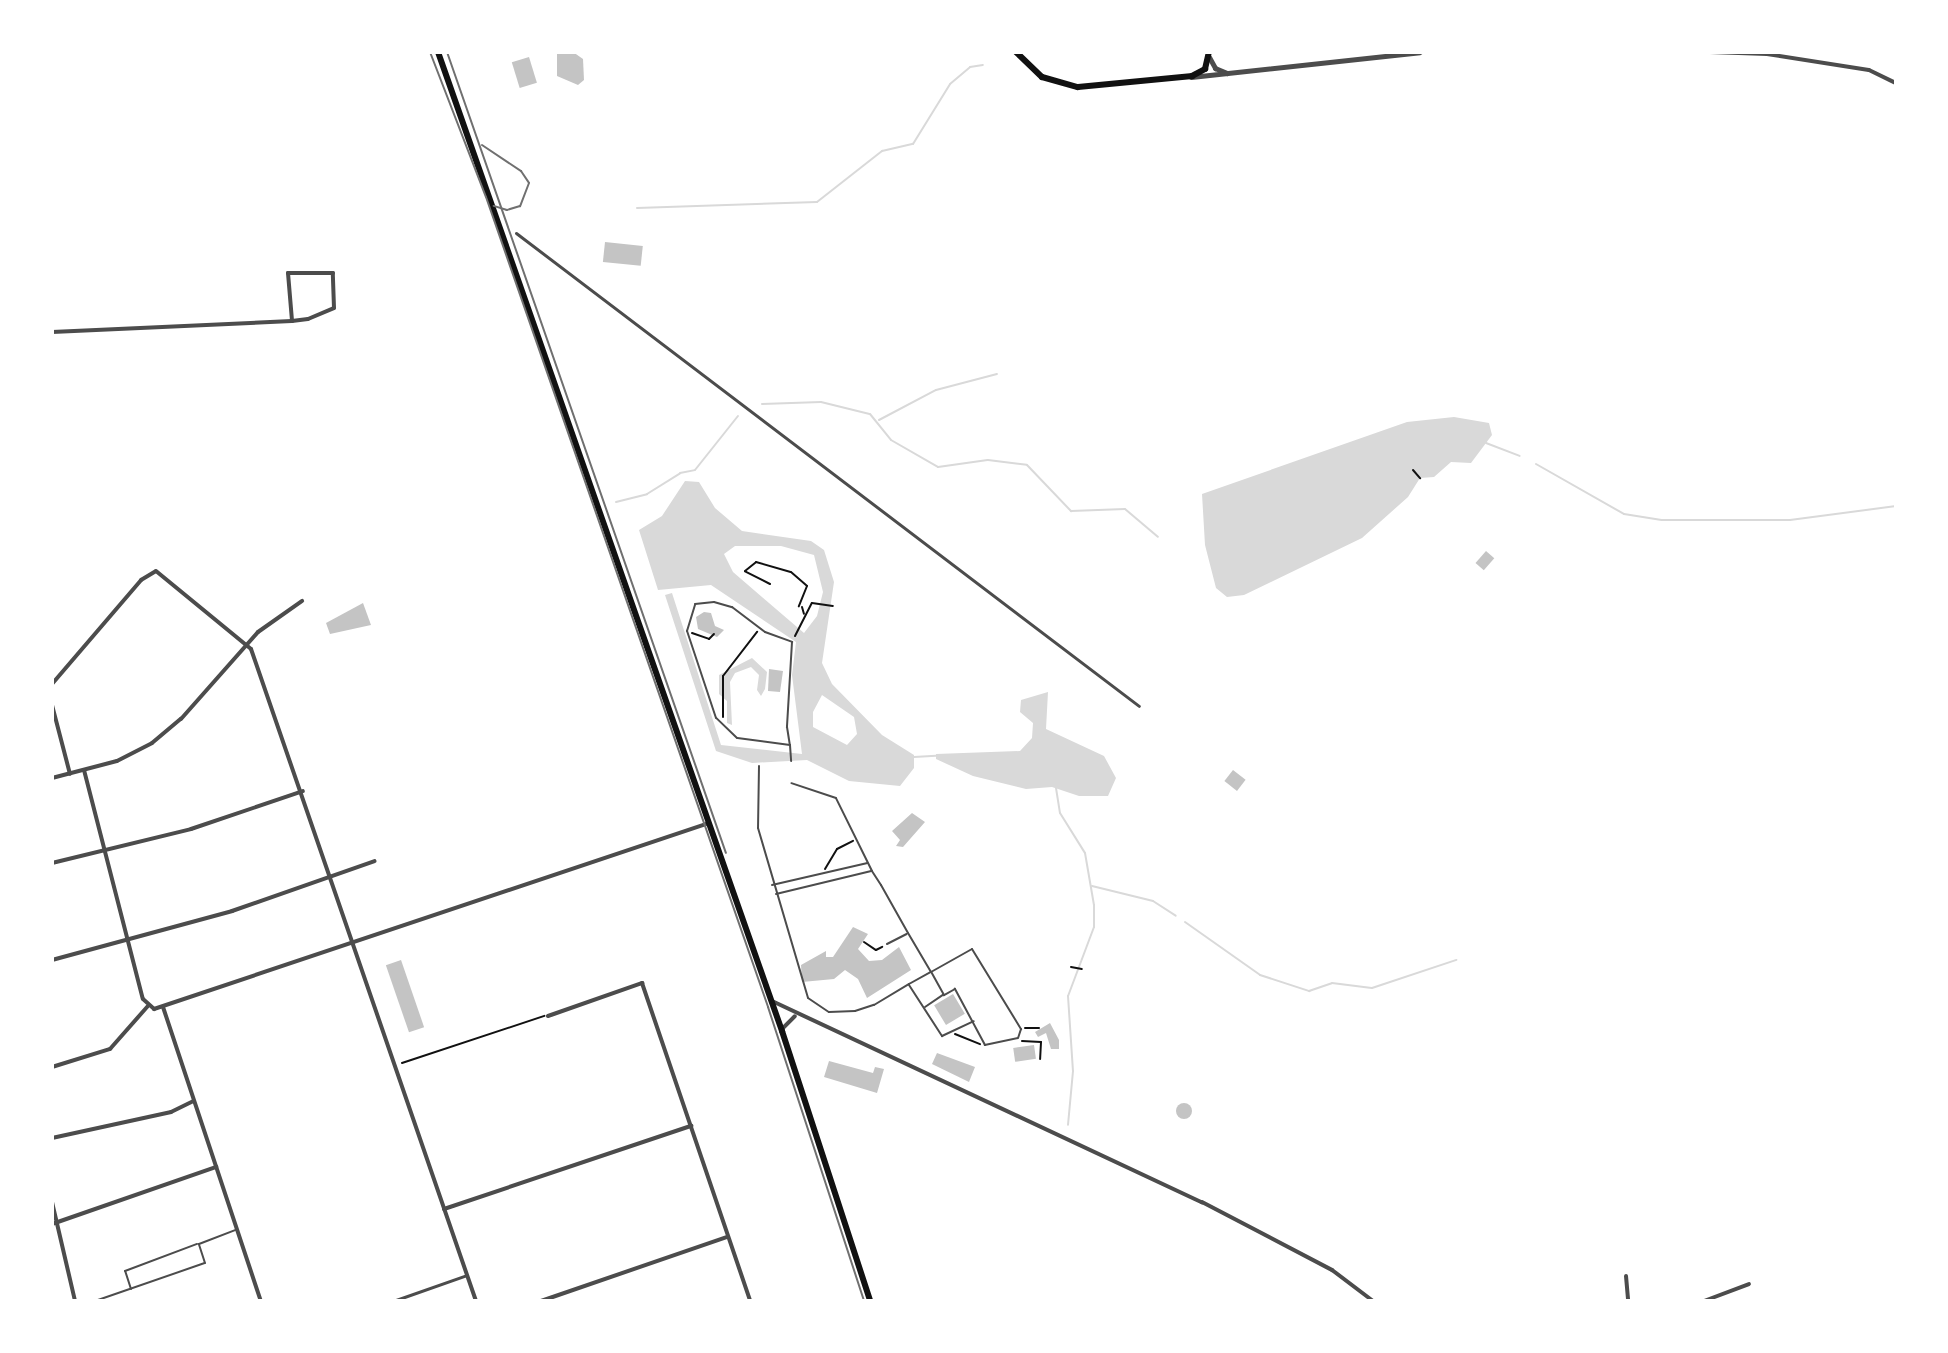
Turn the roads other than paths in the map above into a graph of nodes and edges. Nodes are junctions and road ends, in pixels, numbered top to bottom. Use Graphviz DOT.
graph roads {
  1 [pos="440,52"];
  2 [pos="1016,52"];
  3 [pos="1420,52"];
  4 [pos="1710,52"];
  5 [pos="1209,54"];
  6 [pos="1228,73"];
  7 [pos="1188,77"];
  8 [pos="1896,83"];
  9 [pos="516,233"];
  10 [pos="292,321"];
  11 [pos="52,332"];
  12 [pos="302,601"];
  13 [pos="246,644"];
  14 [pos="52,684"];
  15 [pos="52,705"];
  16 [pos="1139,706"];
  17 [pos="790,745"];
  18 [pos="791,761"];
  19 [pos="759,766"];
  20 [pos="84,770"];
  21 [pos="70,774"];
  22 [pos="52,778"];
  23 [pos="791,783"];
  24 [pos="303,791"];
  25 [pos="709,823"];
  26 [pos="105,851"];
  27 [pos="375,861"];
  28 [pos="52,863"];
  29 [pos="869,863"];
  30 [pos="872,871"];
  31 [pos="332,876"];
  32 [pos="771,885"];
  33 [pos="775,894"];
  34 [pos="908,933"];
  35 [pos="128,940"];
  36 [pos="355,942"];
  37 [pos="887,944"];
  38 [pos="52,959"];
  39 [pos="931,972"];
  40 [pos="909,984"];
  41 [pos="944,995"];
  42 [pos="770,1000"];
  43 [pos="147,1007"];
  44 [pos="163,1007"];
  45 [pos="923,1008"];
  46 [pos="548,1016"];
  47 [pos="797,1016"];
  48 [pos="975,1020"];
  49 [pos="782,1031"];
  50 [pos="52,1067"];
  51 [pos="194,1101"];
  52 [pos="691,1126"];
  53 [pos="52,1138"];
  54 [pos="216,1167"];
  55 [pos="52,1202"];
  56 [pos="444,1209"];
  57 [pos="54,1224"];
  58 [pos="237,1230"];
  59 [pos="728,1237"];
  60 [pos="199,1244"];
  61 [pos="467,1275"];
  62 [pos="1626,1276"];
  63 [pos="1749,1284"];
  64 [pos="131,1289"];
  65 [pos="75,1301"];
  66 [pos="95,1301"];
  67 [pos="261,1301"];
  68 [pos="393,1301"];
  69 [pos="476,1301"];
  70 [pos="541,1301"];
  71 [pos="750,1301"];
  72 [pos="870,1301"];
  73 [pos="1373,1301"];
  74 [pos="1628,1301"];
  75 [pos="1704,1301"];
  1 -- 25 [label="main road"];
  2 -- 7 [label="main road"];
  3 -- 6 [label="street"];
  4 -- 8 [label="street"];
  5 -- 6 [label="street"];
  5 -- 7 [label="main road"];
  6 -- 7 [label="street"];
  9 -- 16 [label="street"];
  10 -- 10 [label="street"];
  10 -- 11 [label="street"];
  12 -- 13 [label="street"];
  13 -- 14 [label="street"];
  13 -- 20 [label="street"];
  13 -- 24 [label="street"];
  15 -- 21 [label="street"];
  17 -- 17 [label="lane"];
  17 -- 18 [label="lane"];
  19 -- 32 [label="lane"];
  20 -- 21 [label="street"];
  20 -- 26 [label="street"];
  21 -- 22 [label="street"];
  23 -- 29 [label="lane"];
  24 -- 26 [label="street"];
  24 -- 31 [label="street"];
  25 -- 36 [label="street"];
  25 -- 42 [label="main road"];
  26 -- 28 [label="street"];
  26 -- 35 [label="street"];
  27 -- 31 [label="street"];
  29 -- 30 [label="lane"];
  29 -- 32 [label="lane"];
  30 -- 33 [label="lane"];
  30 -- 34 [label="lane"];
  31 -- 35 [label="street"];
  31 -- 36 [label="street"];
  32 -- 33 [label="lane"];
  33 -- 40 [label="lane"];
  34 -- 37 [label="lane"];
  34 -- 39 [label="lane"];
  35 -- 38 [label="street"];
  35 -- 43 [label="street"];
  36 -- 44 [label="street"];
  36 -- 56 [label="street"];
  39 -- 40 [label="lane"];
  39 -- 41 [label="lane"];
  39 -- 48 [label="lane"];
  40 -- 45 [label="lane"];
  41 -- 45 [label="lane"];
  41 -- 48 [label="lane"];
  42 -- 47 [label="street"];
  42 -- 49 [label="main road"];
  43 -- 44 [label="street"];
  43 -- 50 [label="street"];
  44 -- 51 [label="street"];
  45 -- 48 [label="lane"];
  46 -- 52 [label="street"];
  47 -- 49 [label="street"];
  47 -- 73 [label="street"];
  49 -- 72 [label="main road"];
  51 -- 53 [label="street"];
  51 -- 54 [label="street"];
  52 -- 56 [label="street"];
  52 -- 59 [label="street"];
  54 -- 57 [label="street"];
  54 -- 58 [label="street"];
  55 -- 57 [label="street"];
  56 -- 61 [label="street"];
  57 -- 65 [label="street"];
  58 -- 60 [label="lane"];
  58 -- 67 [label="street"];
  59 -- 70 [label="street"];
  59 -- 71 [label="street"];
  60 -- 64 [label="lane"];
  60 -- 64 [label="lane"];
  61 -- 68 [label="street"];
  61 -- 69 [label="street"];
  62 -- 74 [label="street"];
  63 -- 75 [label="street"];
  64 -- 66 [label="lane"];
}
